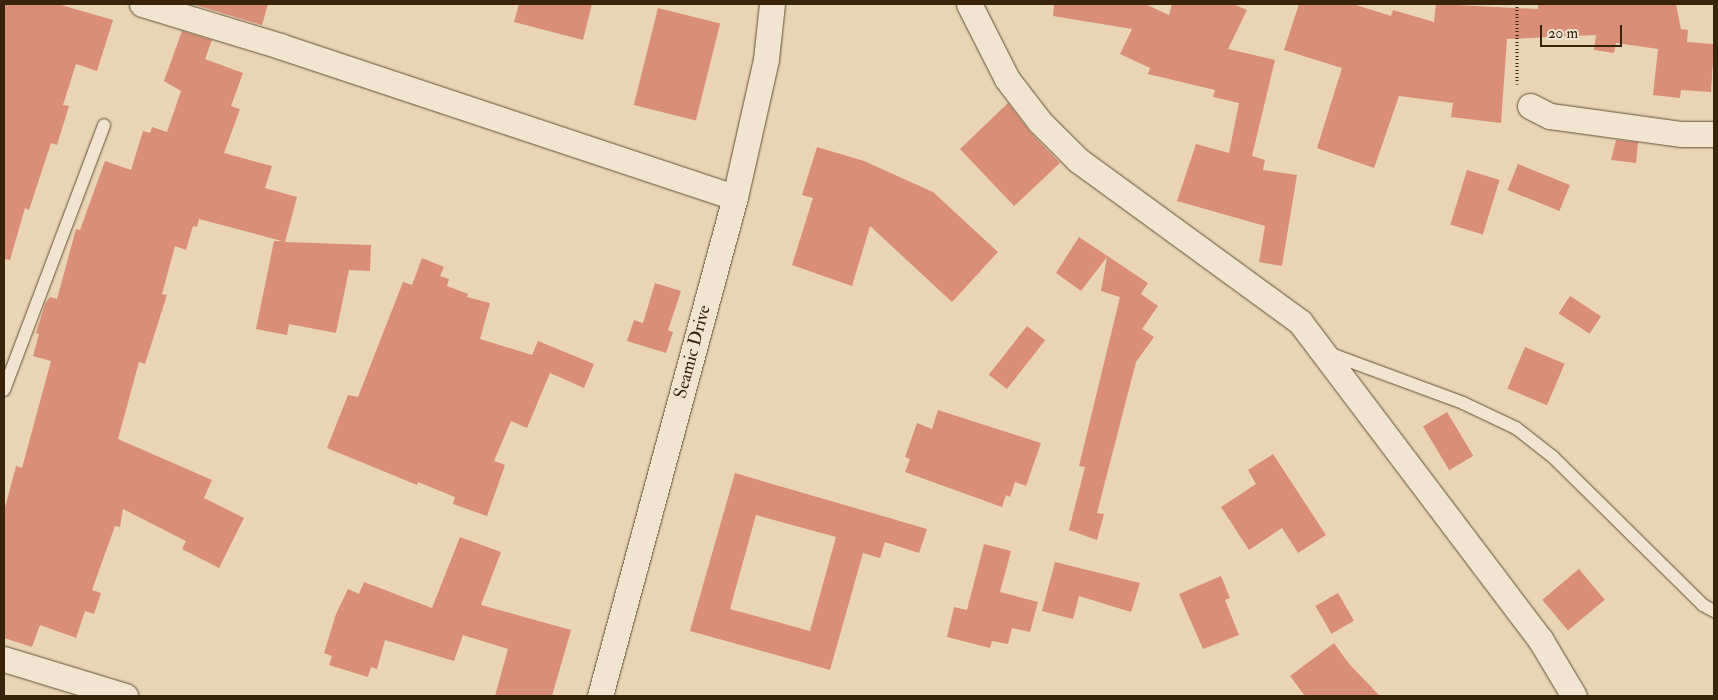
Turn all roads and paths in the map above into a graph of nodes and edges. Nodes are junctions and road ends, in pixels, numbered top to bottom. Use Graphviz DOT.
graph roads {
  1 [pos="142,4"];
  2 [pos="772,4"];
  3 [pos="969,4"];
  4 [pos="1518,4"];
  5 [pos="1530,106"];
  6 [pos="104,125"];
  7 [pos="1714,134"];
  8 [pos="735,197"];
  9 [pos="1323,352"];
  10 [pos="4,390"];
  11 [pos="1714,611"];
  12 [pos="4,659"];
  13 [pos="125,696"];
  14 [pos="600,696"];
  15 [pos="1574,696"];
  1 -- 8 [label="street"];
  2 -- 8 [label="street, Seamic Drive"];
  3 -- 9 [label="street"];
  4 -- 5 [label="path"];
  5 -- 7 [label="street"];
  6 -- 10 [label="lane"];
  8 -- 14 [label="street, Seamic Drive"];
  9 -- 11 [label="lane"];
  9 -- 15 [label="street"];
  12 -- 13 [label="street"];
}
